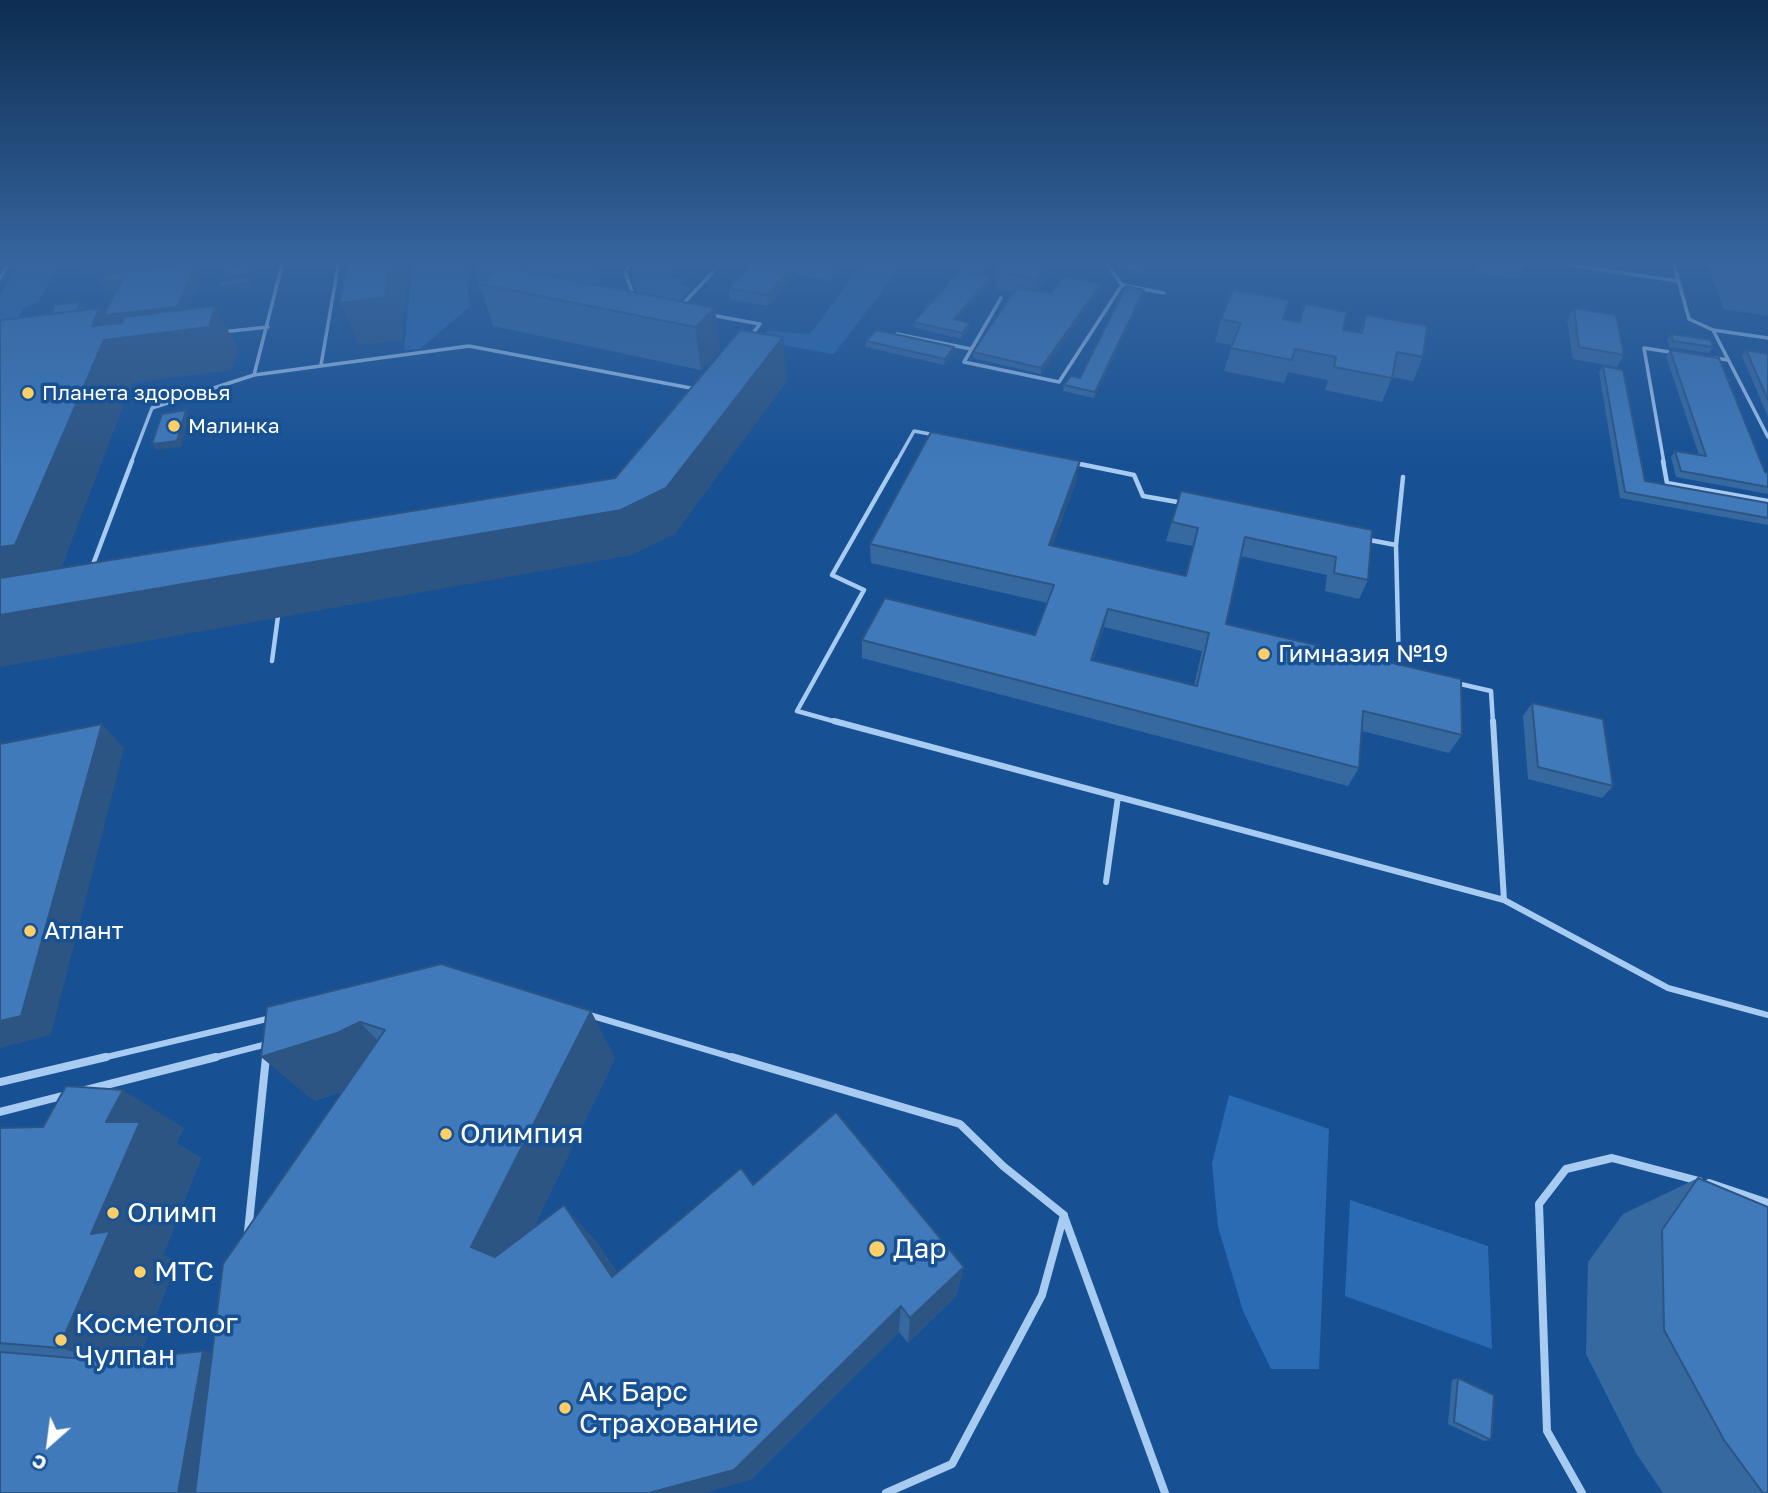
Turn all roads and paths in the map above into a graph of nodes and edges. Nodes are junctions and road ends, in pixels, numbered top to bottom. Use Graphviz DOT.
graph roads {
  1 [pos="1713,330"];
  2 [pos="236,331"];
  3 [pos="267,331"];
  4 [pos="327,331"];
  5 [pos="755,331"];
  6 [pos="982,331"];
  7 [pos="1092,331"];
  8 [pos="1718,331"];
  9 [pos="215,333"];
  10 [pos="897,334"];
  11 [pos="1768,338"];
  12 [pos="746,342"];
  13 [pos="971,349"];
  14 [pos="1680,353"];
  15 [pos="1704,356"];
  16 [pos="1728,360"];
  17 [pos="321,365"];
  18 [pos="254,375"];
  19 [pos="690,399"];
  20 [pos="942,436"];
  21 [pos="1768,437"];
  22 [pos="1065,461"];
  23 [pos="1403,477"];
  24 [pos="1768,501"];
  25 [pos="1196,506"];
  26 [pos="1356,537"];
  27 [pos="1396,545"];
  28 [pos="89,576"];
  29 [pos="278,616"];
  30 [pos="272,661"];
  31 [pos="1411,672"];
  32 [pos="1451,681"];
  33 [pos="1118,797"];
  34 [pos="1107,882"];
  35 [pos="1504,900"];
  36 [pos="576,1011"];
  37 [pos="1768,1015"];
  38 [pos="281,1016"];
  39 [pos="0,1082"];
  40 [pos="0,1112"];
  41 [pos="1768,1203"];
  42 [pos="1064,1215"];
  43 [pos="247,1247"];
  44 [pos="886,1493"];
  45 [pos="1165,1493"];
  46 [pos="1582,1493"];
  1 -- 16 [label="lane"];
  2 -- 9 [label="lane"];
  3 -- 18 [label="lane"];
  4 -- 17 [label="lane"];
  5 -- 12 [label="lane"];
  6 -- 13 [label="lane"];
  7 -- 13 [label="lane"];
  8 -- 11 [label="lane"];
  10 -- 13 [label="lane"];
  14 -- 24 [label="lane"];
  15 -- 16 [label="lane"];
  16 -- 21 [label="lane"];
  17 -- 18 [label="lane"];
  17 -- 19 [label="lane"];
  18 -- 28 [label="lane"];
  20 -- 33 [label="lane"];
  22 -- 25 [label="lane"];
  23 -- 27 [label="lane"];
  26 -- 27 [label="lane"];
  27 -- 31 [label="lane"];
  29 -- 30 [label="lane"];
  32 -- 35 [label="lane"];
  33 -- 34 [label="lane"];
  33 -- 35 [label="lane"];
  35 -- 37 [label="lane"];
  36 -- 42 [label="lane"];
  38 -- 39 [label="lane"];
  40 -- 43 [label="lane"];
  41 -- 46 [label="lane"];
  42 -- 44 [label="lane"];
  42 -- 45 [label="lane"];
}
